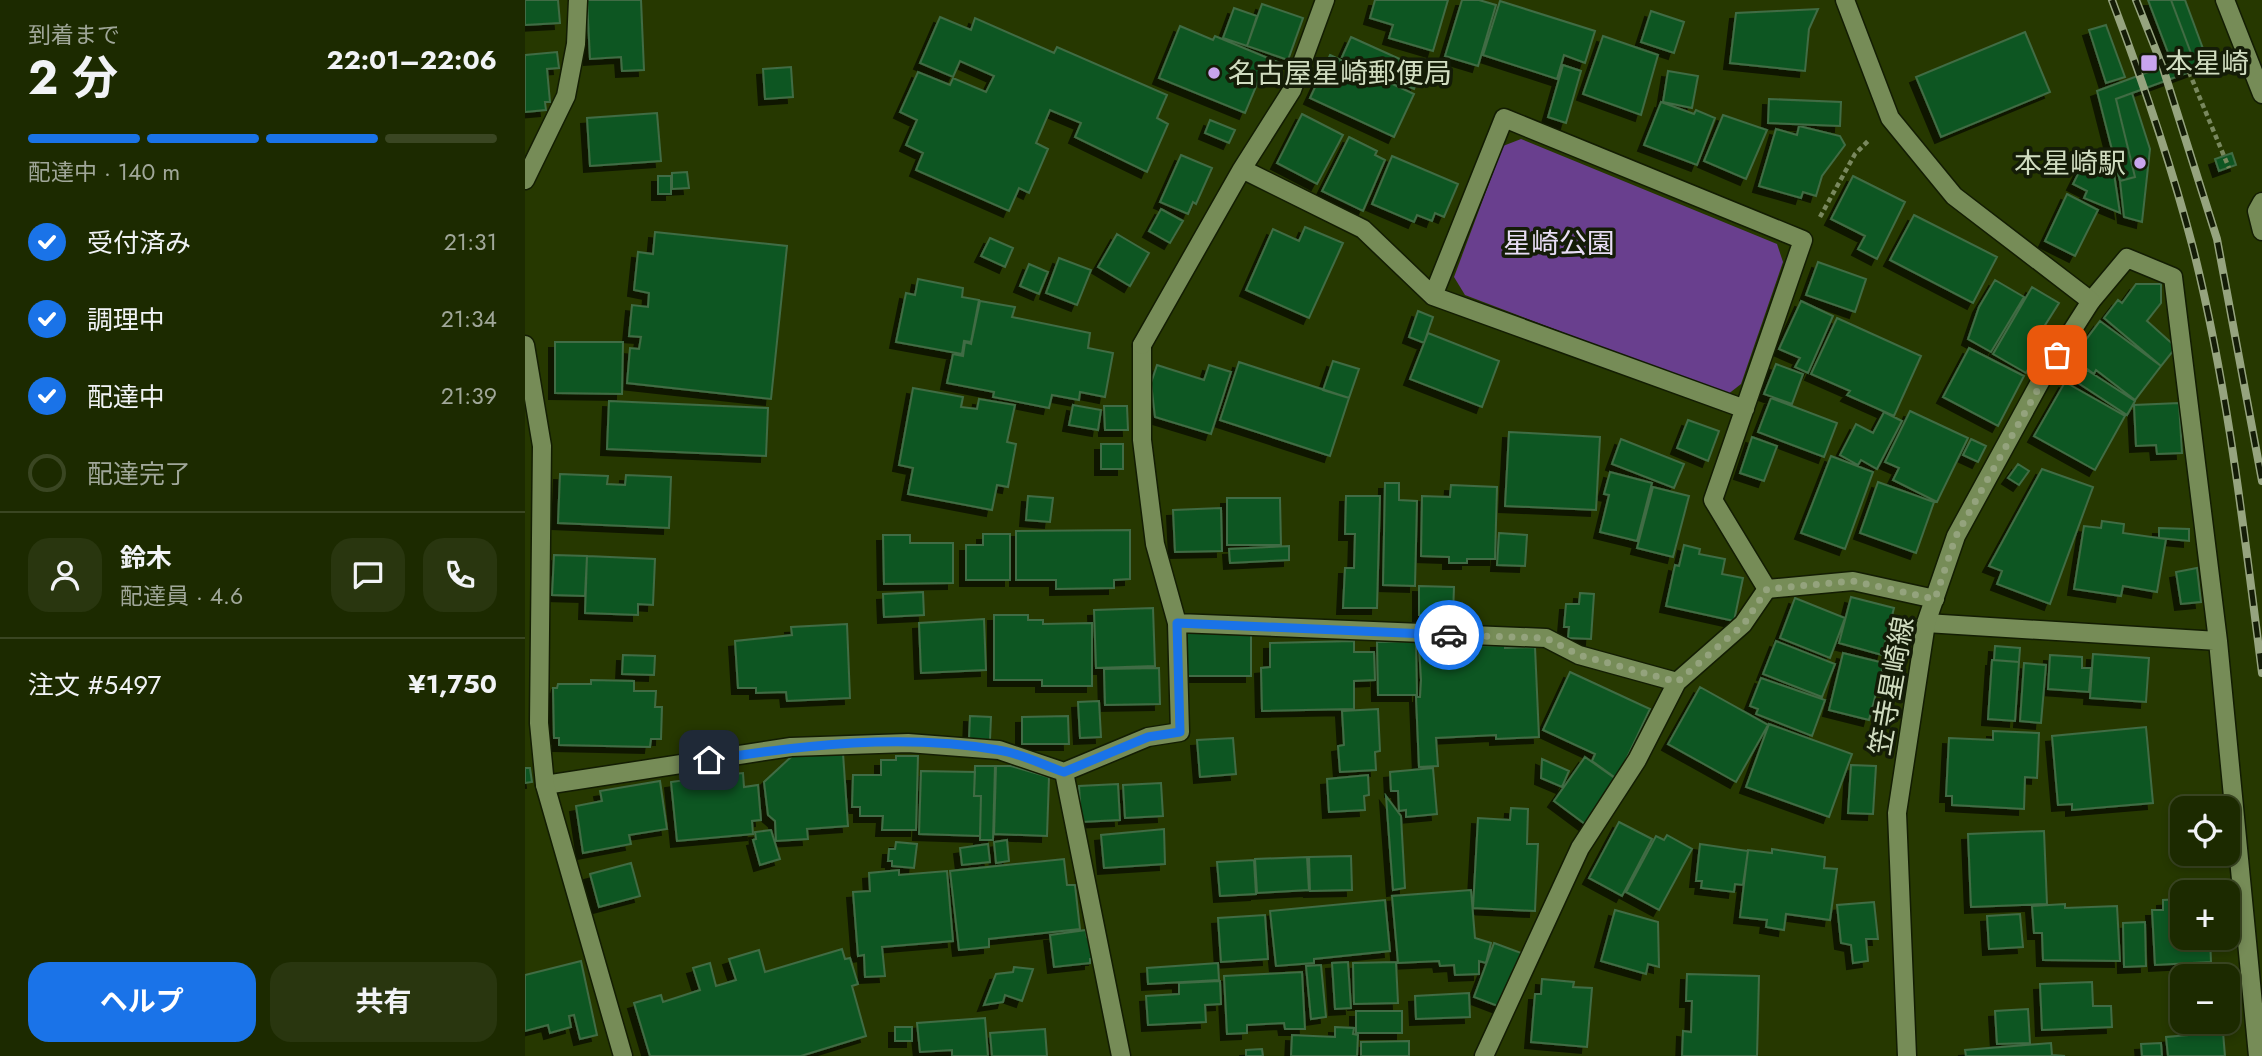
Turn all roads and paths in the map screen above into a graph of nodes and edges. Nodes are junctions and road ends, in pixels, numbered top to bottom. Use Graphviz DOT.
graph roads {
  1 [pos="578,0"];
  2 [pos="1325,0"];
  3 [pos="1845,0"];
  4 [pos="2225,0"];
  5 [pos="2189,72"];
  6 [pos="2262,94"];
  7 [pos="1891,118"];
  8 [pos="2229,168"];
  9 [pos="1242,169"];
  10 [pos="525,180"];
  11 [pos="2262,202"];
  12 [pos="2262,231"];
  13 [pos="1803,240"];
  14 [pos="1433,296"];
  15 [pos="2091,301"];
  16 [pos="525,345"];
  17 [pos="1745,410"];
  18 [pos="1767,589"];
  19 [pos="1935,599"];
  20 [pos="1177,623"];
  21 [pos="1926,623"];
  22 [pos="2218,641"];
  23 [pos="1677,682"];
  24 [pos="532,724"];
  25 [pos="1064,772"];
  26 [pos="545,785"];
  27 [pos="623,1056"];
  28 [pos="1121,1056"];
  29 [pos="1484,1056"];
  30 [pos="1907,1056"];
  31 [pos="2258,1056"];
  1 -- 10 [label="street"];
  2 -- 9 [label="street"];
  3 -- 7 [label="street"];
  4 -- 6 [label="street"];
  5 -- 8 [label="path"];
  7 -- 13 [label="path"];
  7 -- 15 [label="street"];
  9 -- 14 [label="street"];
  9 -- 20 [label="street"];
  11 -- 12 [label="street"];
  13 -- 14 [label="street"];
  13 -- 17 [label="street"];
  14 -- 17 [label="street"];
  15 -- 19 [label="street, 笠寺星崎線"];
  15 -- 22 [label="street, 笠寺星崎線"];
  16 -- 24 [label="street"];
  17 -- 18 [label="street"];
  18 -- 19 [label="street"];
  18 -- 23 [label="street"];
  19 -- 21 [label="street, 笠寺星崎線"];
  20 -- 23 [label="street"];
  20 -- 25 [label="street"];
  21 -- 22 [label="street"];
  21 -- 30 [label="street, 笠寺星崎線"];
  22 -- 31 [label="street"];
  23 -- 29 [label="street"];
  24 -- 26 [label="street"];
  25 -- 26 [label="street"];
  25 -- 28 [label="street"];
  26 -- 27 [label="street"];
}
